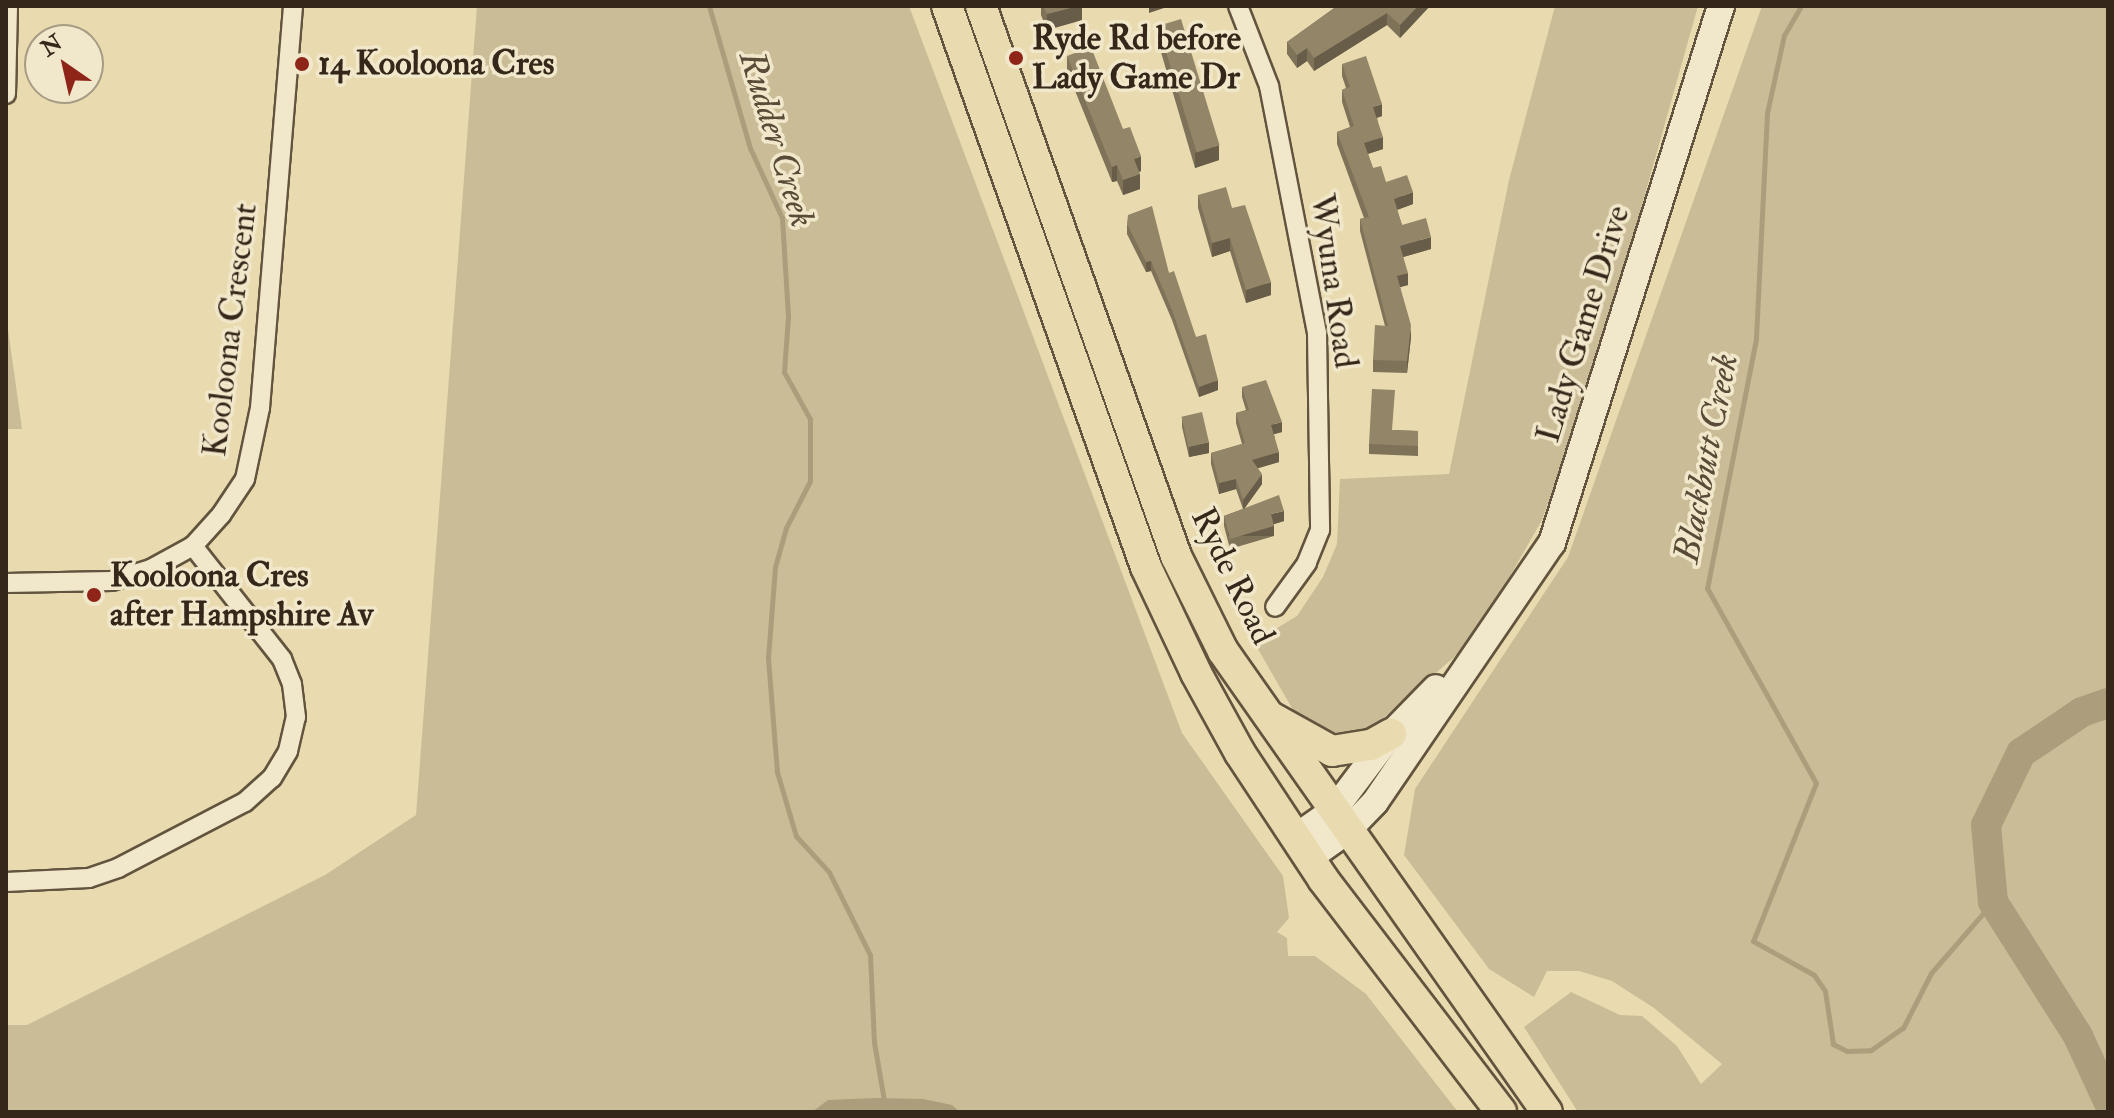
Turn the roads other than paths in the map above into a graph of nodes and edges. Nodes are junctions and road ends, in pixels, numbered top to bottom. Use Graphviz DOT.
graph roads {
  1 [pos="8,6"];
  2 [pos="293,6"];
  3 [pos="947,6"];
  4 [pos="981,6"];
  5 [pos="1238,6"];
  6 [pos="1721,6"];
  7 [pos="6,94"];
  8 [pos="193,546"];
  9 [pos="6,583"];
  10 [pos="1275,607"];
  11 [pos="1478,646"];
  12 [pos="1264,713"];
  13 [pos="1391,734"];
  14 [pos="1340,821"];
  15 [pos="1302,848"];
  16 [pos="6,882"];
  17 [pos="1501,1112"];
  18 [pos="1547,1112"];
  1 -- 7 [label="street"];
  2 -- 8 [label="street, Kooloona Crescent"];
  3 -- 15 [label="highway, Ryde Road"];
  4 -- 12 [label="highway, Ryde Road"];
  5 -- 10 [label="street, Wyuna Road"];
  6 -- 11 [label="main road, Lady Game Drive"];
  8 -- 9 [label="street, Kooloona Crescent"];
  8 -- 16 [label="street"];
  11 -- 13 [label="main road, Lady Game Drive"];
  11 -- 14 [label="main road, Lady Game Drive"];
  12 -- 13 [label="highway"];
  12 -- 14 [label="highway, Ryde Road"];
  13 -- 14 [label="main road, Lady Game Drive"];
  14 -- 15 [label="main road, Lady Game Drive"];
  14 -- 18 [label="highway, Ryde Road"];
  15 -- 17 [label="highway, Ryde Road"];
}
